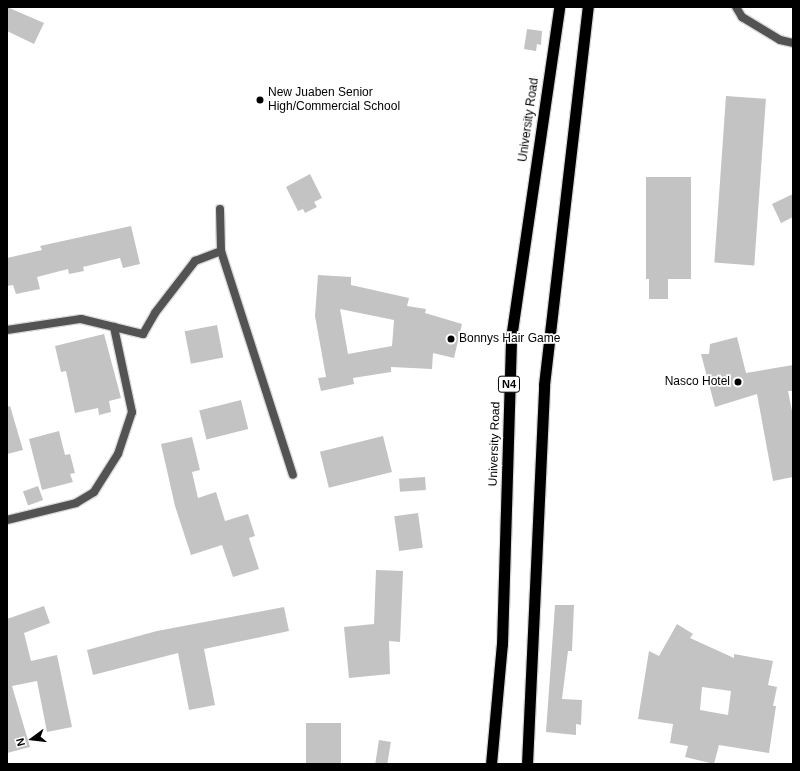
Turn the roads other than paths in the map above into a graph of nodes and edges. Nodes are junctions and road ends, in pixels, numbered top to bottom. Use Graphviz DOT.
graph roads {
  1 [pos="558,7"];
  2 [pos="588,7"];
  3 [pos="736,7"];
  4 [pos="793,43"];
  5 [pos="220,209"];
  6 [pos="221,251"];
  7 [pos="114,327"];
  8 [pos="7,330"];
  9 [pos="293,476"];
  10 [pos="7,520"];
  11 [pos="491,764"];
  12 [pos="526,764"];
  1 -- 11 [label="highway, University Road / N4"];
  2 -- 12 [label="highway"];
  3 -- 4 [label="street"];
  5 -- 6 [label="street"];
  6 -- 7 [label="street"];
  6 -- 9 [label="street"];
  7 -- 8 [label="street"];
  7 -- 10 [label="street"];
}
